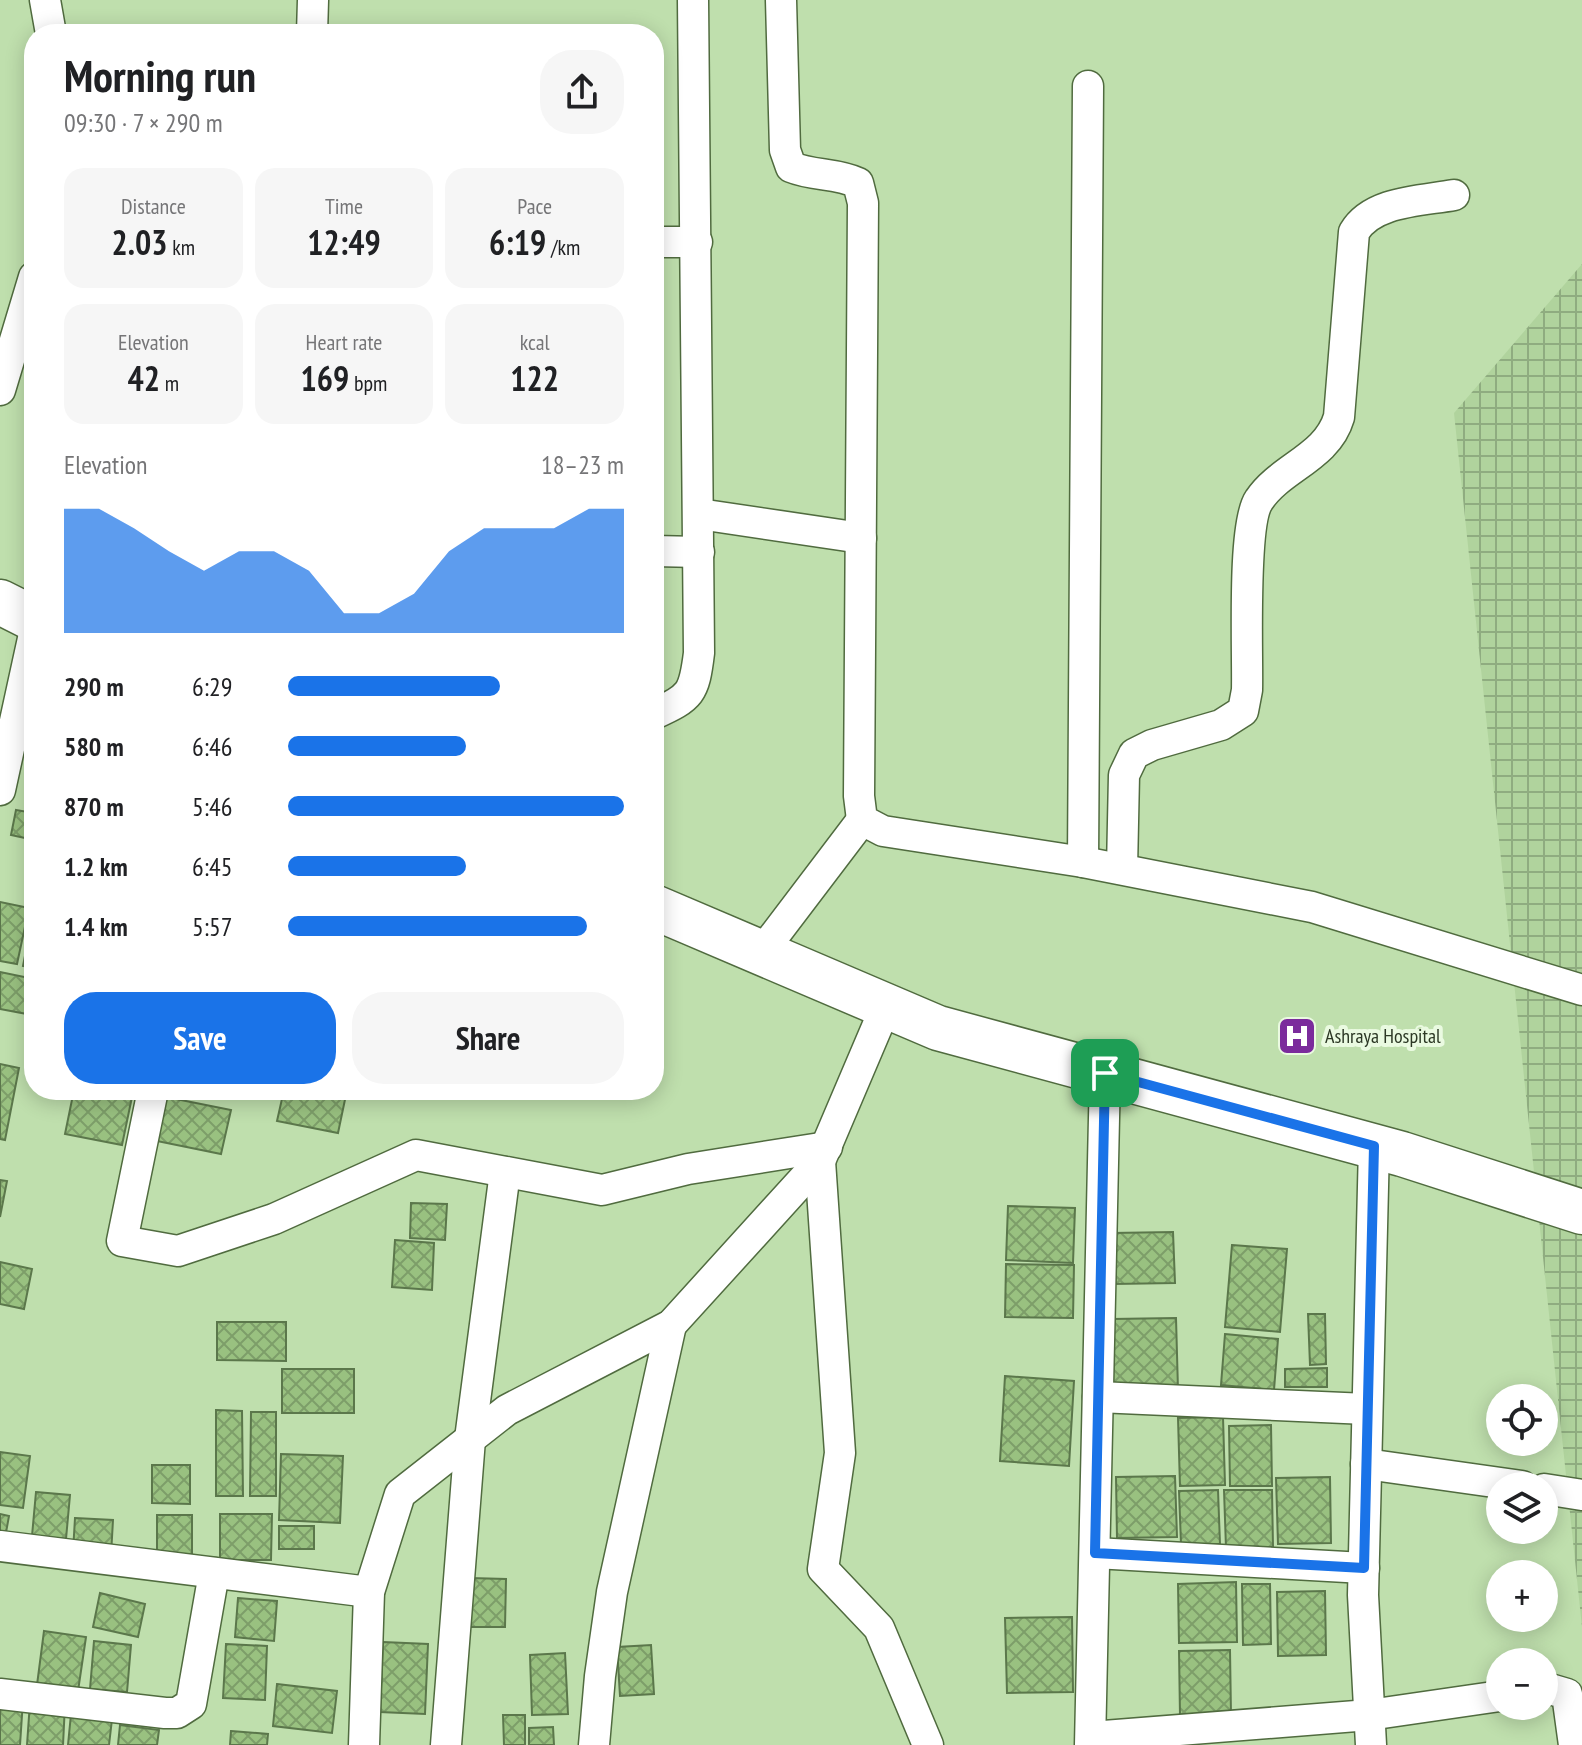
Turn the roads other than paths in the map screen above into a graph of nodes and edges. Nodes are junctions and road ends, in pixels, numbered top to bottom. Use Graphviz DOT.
graph roads {
  1 [pos="45,0"];
  2 [pos="313,0"];
  3 [pos="693,0"];
  4 [pos="781,0"];
  5 [pos="49,24"];
  6 [pos="312,24"];
  7 [pos="1088,86"];
  8 [pos="1454,195"];
  9 [pos="664,242"];
  10 [pos="697,242"];
  11 [pos="24,310"];
  12 [pos="0,390"];
  13 [pos="699,514"];
  14 [pos="861,538"];
  15 [pos="664,551"];
  16 [pos="699,552"];
  17 [pos="0,602"];
  18 [pos="24,614"];
  19 [pos="24,680"];
  20 [pos="664,710"];
  21 [pos="0,790"];
  22 [pos="862,820"];
  23 [pos="1083,862"];
  24 [pos="1122,869"];
  25 [pos="664,911"];
  26 [pos="761,953"];
  27 [pos="1582,990"];
  28 [pos="886,1006"];
  29 [pos="1105,1073"];
  30 [pos="151,1100"];
  31 [pos="1374,1146"];
  32 [pos="823,1154"];
  33 [pos="505,1172"];
  34 [pos="1582,1212"];
  35 [pos="671,1325"];
  36 [pos="1098,1397"];
  37 [pos="1367,1409"];
  38 [pos="470,1439"];
  39 [pos="1366,1464"];
  40 [pos="1486,1481"];
  41 [pos="1558,1491"];
  42 [pos="1582,1495"];
  43 [pos="0,1546"];
  44 [pos="1095,1553"];
  45 [pos="1364,1568"];
  46 [pos="214,1573"];
  47 [pos="369,1592"];
  48 [pos="1558,1691"];
  49 [pos="0,1694"];
  50 [pos="1486,1698"];
  51 [pos="1369,1715"];
  52 [pos="1090,1741"];
  53 [pos="364,1745"];
  54 [pos="446,1745"];
  55 [pos="594,1745"];
  56 [pos="928,1745"];
  57 [pos="1371,1745"];
  58 [pos="1574,1745"];
  1 -- 5 [label="street"];
  2 -- 6 [label="street"];
  3 -- 10 [label="street"];
  4 -- 14 [label="street"];
  7 -- 23 [label="street"];
  8 -- 24 [label="street"];
  9 -- 10 [label="street"];
  10 -- 13 [label="street"];
  11 -- 12 [label="street"];
  13 -- 14 [label="street"];
  13 -- 16 [label="street"];
  14 -- 22 [label="street"];
  15 -- 16 [label="street"];
  16 -- 20 [label="street"];
  17 -- 18 [label="main road"];
  19 -- 21 [label="street"];
  22 -- 23 [label="street"];
  22 -- 26 [label="street"];
  23 -- 24 [label="street"];
  24 -- 27 [label="street"];
  25 -- 26 [label="main road"];
  26 -- 28 [label="main road"];
  28 -- 29 [label="main road"];
  28 -- 32 [label="street"];
  29 -- 31 [label="main road"];
  29 -- 36 [label="street"];
  30 -- 33 [label="street"];
  31 -- 34 [label="main road"];
  31 -- 37 [label="street"];
  32 -- 33 [label="street"];
  32 -- 35 [label="street"];
  32 -- 56 [label="street"];
  33 -- 38 [label="street"];
  35 -- 38 [label="street"];
  35 -- 55 [label="street"];
  36 -- 37 [label="street"];
  36 -- 44 [label="street"];
  37 -- 39 [label="street"];
  38 -- 47 [label="street"];
  38 -- 54 [label="street"];
  39 -- 40 [label="street"];
  39 -- 45 [label="street"];
  41 -- 42 [label="street"];
  43 -- 46 [label="street"];
  44 -- 45 [label="street"];
  44 -- 52 [label="street"];
  45 -- 51 [label="street"];
  46 -- 47 [label="street"];
  46 -- 49 [label="street"];
  47 -- 53 [label="street"];
  48 -- 58 [label="street"];
  50 -- 51 [label="street"];
  51 -- 52 [label="street"];
  51 -- 57 [label="street"];
}
